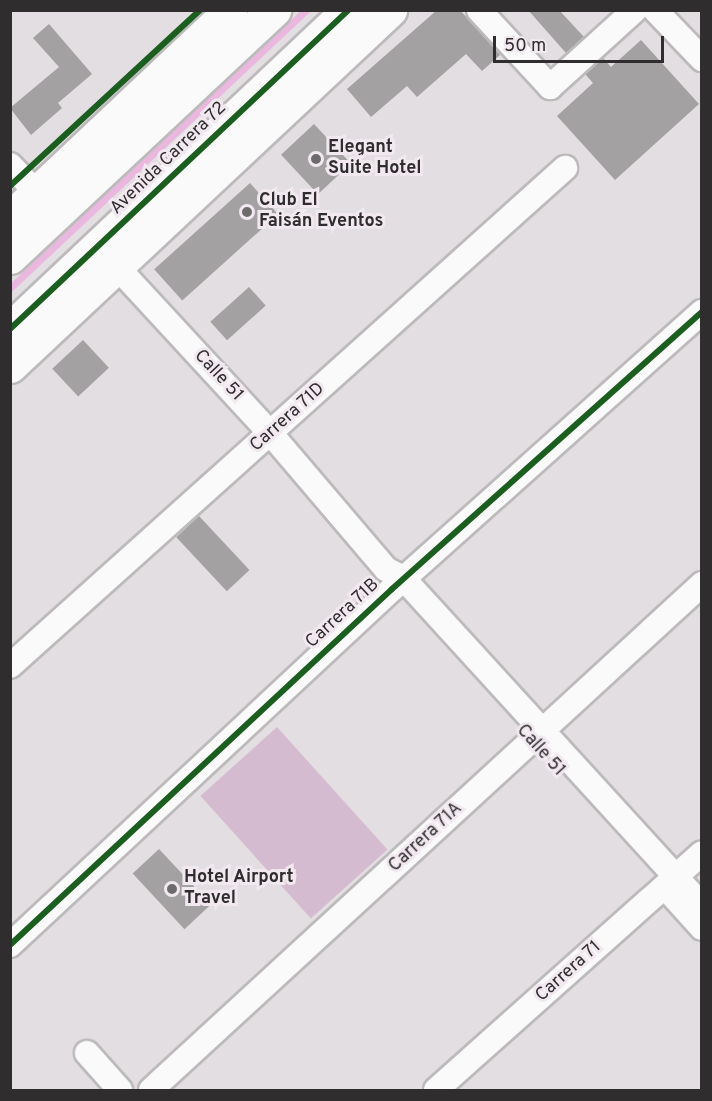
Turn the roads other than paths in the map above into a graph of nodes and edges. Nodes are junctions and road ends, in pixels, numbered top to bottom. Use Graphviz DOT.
graph roads {
  1 [pos="274,10"];
  2 [pos="348,10"];
  3 [pos="390,10"];
  4 [pos="479,10"];
  5 [pos="635,10"];
  6 [pos="655,10"];
  7 [pos="224,16"];
  8 [pos="702,59"];
  9 [pos="197,83"];
  10 [pos="10,165"];
  11 [pos="565,168"];
  12 [pos="37,193"];
  13 [pos="10,218"];
  14 [pos="10,257"];
  15 [pos="117,267"];
  16 [pos="702,312"];
  17 [pos="56,324"];
  18 [pos="10,329"];
  19 [pos="10,334"];
  20 [pos="10,366"];
  21 [pos="271,434"];
  22 [pos="394,579"];
  23 [pos="702,584"];
  24 [pos="10,666"];
  25 [pos="537,736"];
  26 [pos="702,853"];
  27 [pos="670,881"];
  28 [pos="702,905"];
  29 [pos="702,928"];
  30 [pos="10,945"];
  31 [pos="87,1053"];
  32 [pos="120,1090"];
  33 [pos="151,1090"];
  34 [pos="436,1090"];
  1 -- 9 [label="highway, Avenida Carrera 72"];
  2 -- 18 [label="highway, Avenida Carrera 72"];
  3 -- 15 [label="highway"];
  4 -- 5 [label="street"];
  6 -- 8 [label="street"];
  7 -- 9 [label="highway"];
  7 -- 12 [label="highway"];
  9 -- 14 [label="highway, Avenida Carrera 72"];
  10 -- 12 [label="street"];
  11 -- 21 [label="street, Carrera 71D"];
  12 -- 13 [label="highway"];
  15 -- 17 [label="highway"];
  15 -- 21 [label="street, Calle 51"];
  16 -- 22 [label="street, Carrera 71B"];
  17 -- 19 [label="highway"];
  17 -- 20 [label="highway"];
  21 -- 22 [label="street, Calle 51"];
  21 -- 24 [label="street, Carrera 71D"];
  22 -- 25 [label="street, Calle 51"];
  22 -- 30 [label="street, Carrera 71B"];
  23 -- 25 [label="street, Carrera 71A"];
  25 -- 27 [label="street, Calle 51"];
  25 -- 33 [label="street, Carrera 71A"];
  26 -- 27 [label="street, Carrera 71"];
  27 -- 28 [label="street, Calle 51"];
  27 -- 29 [label="street, Calle 51"];
  27 -- 34 [label="street, Carrera 71"];
  31 -- 32 [label="street"];
}
